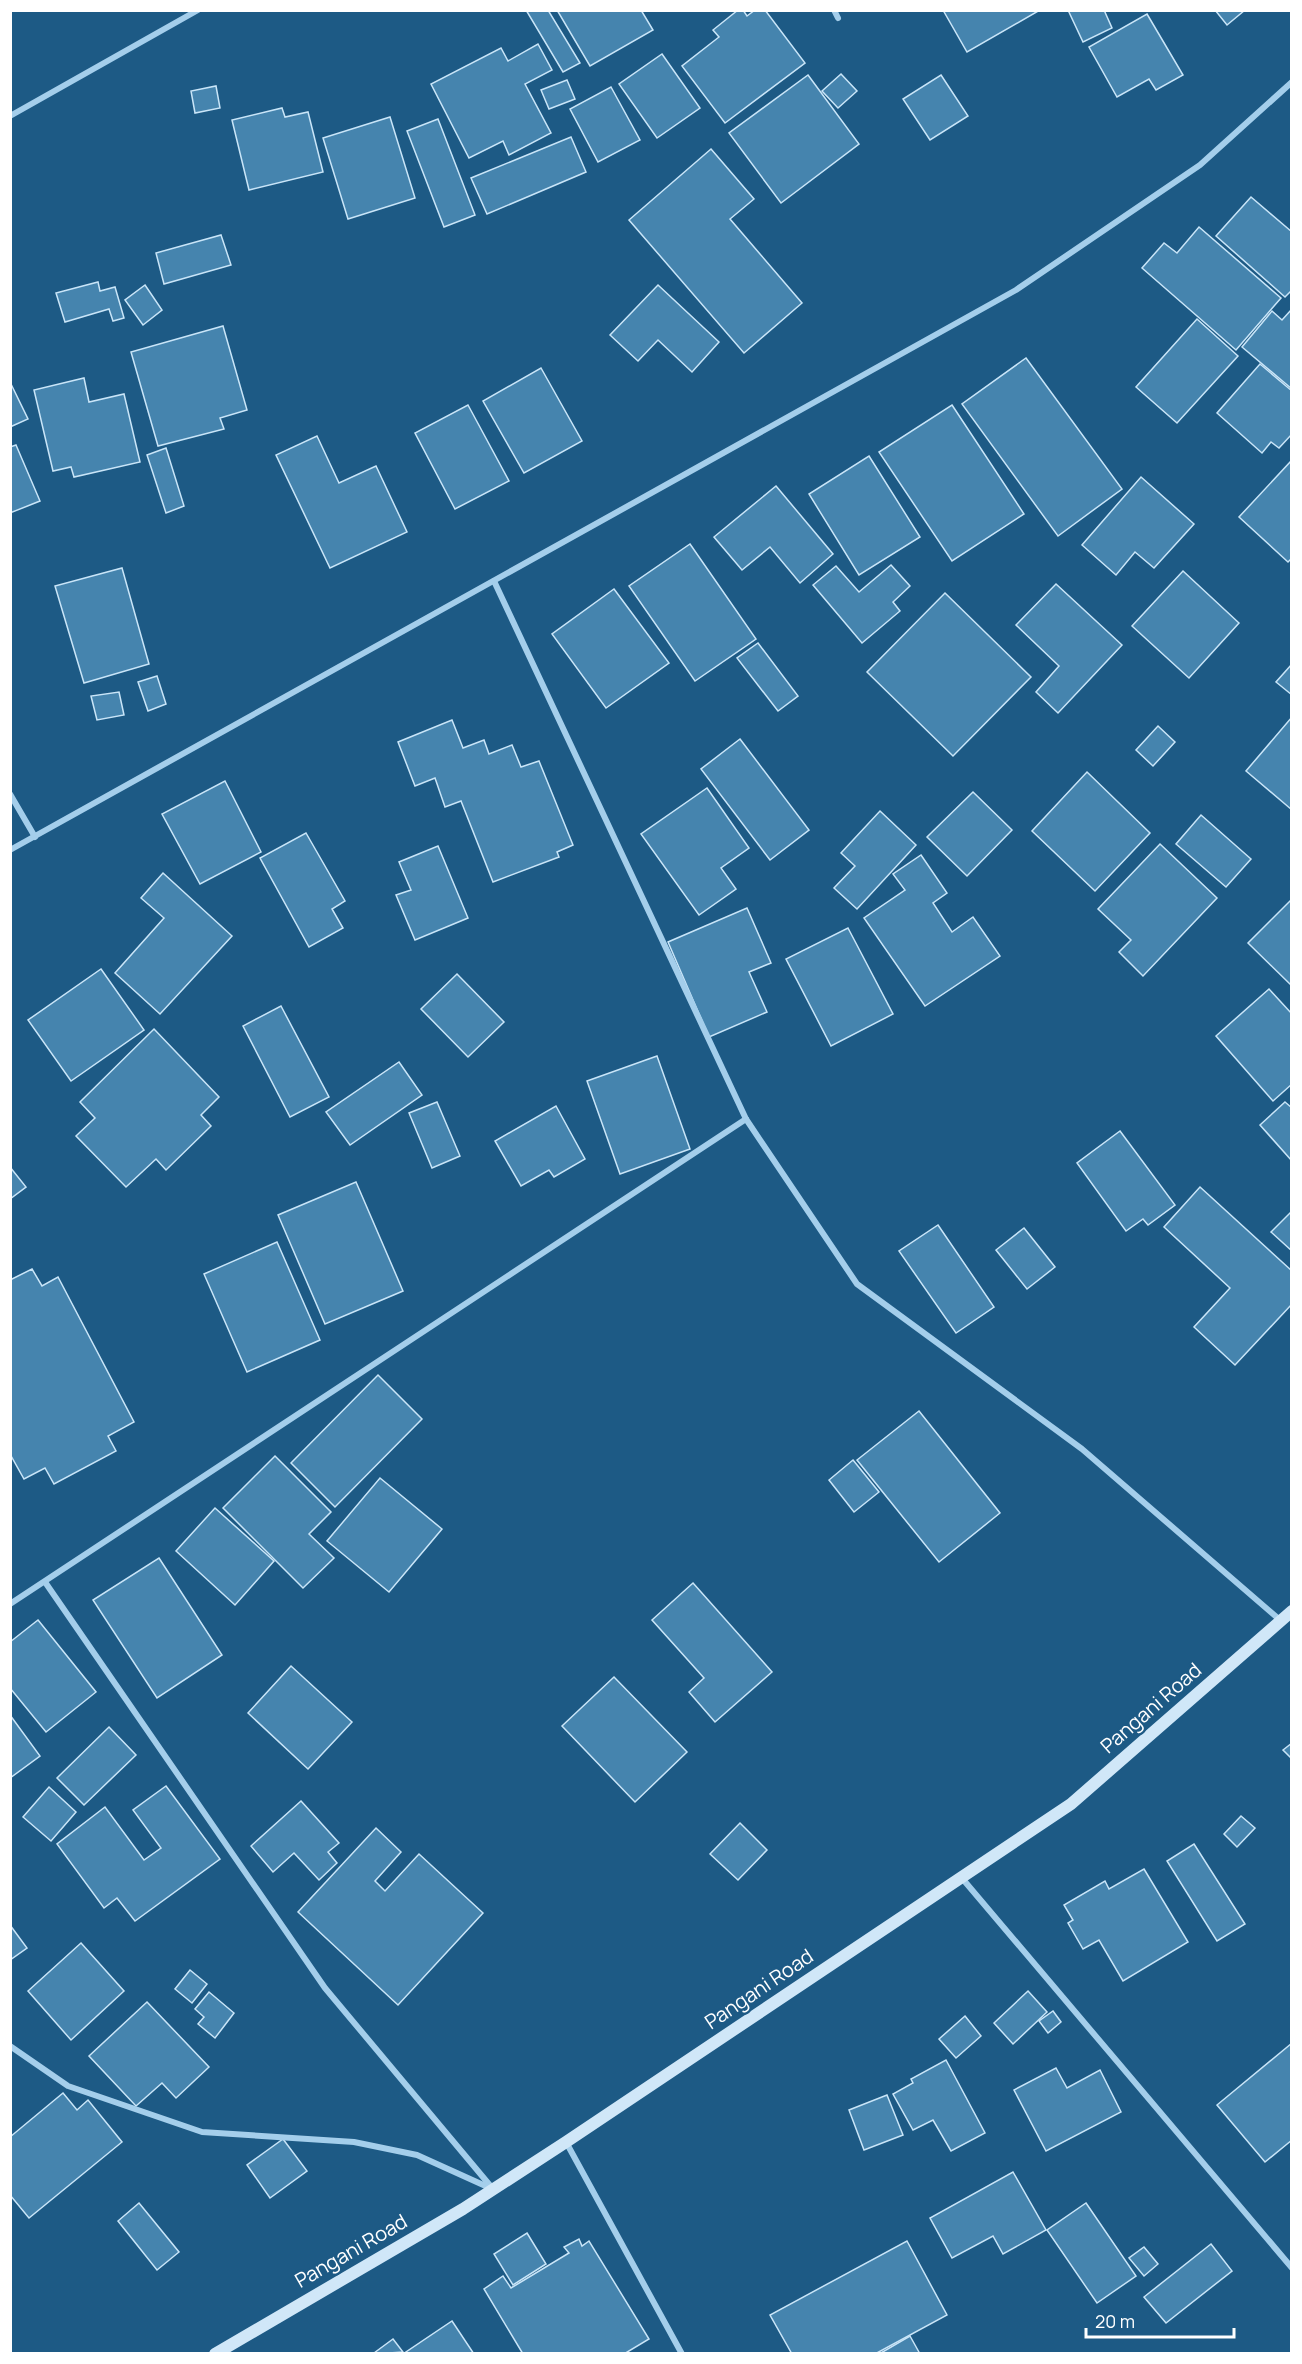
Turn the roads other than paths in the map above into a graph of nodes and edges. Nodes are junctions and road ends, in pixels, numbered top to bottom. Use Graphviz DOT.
graph roads {
  1 [pos="198,10"];
  2 [pos="834,10"];
  3 [pos="838,18"];
  4 [pos="1292,82"];
  5 [pos="10,116"];
  6 [pos="494,581"];
  7 [pos="10,794"];
  8 [pos="34,837"];
  9 [pos="10,850"];
  10 [pos="746,1119"];
  11 [pos="45,1582"];
  12 [pos="10,1604"];
  13 [pos="1292,1611"];
  14 [pos="1280,1620"];
  15 [pos="961,1877"];
  16 [pos="10,2046"];
  17 [pos="566,2142"];
  18 [pos="493,2189"];
  19 [pos="1292,2268"];
  20 [pos="214,2354"];
  21 [pos="682,2354"];
  1 -- 5 [label="street"];
  2 -- 3 [label="street"];
  4 -- 6 [label="street"];
  6 -- 8 [label="street"];
  6 -- 10 [label="street"];
  7 -- 8 [label="street"];
  8 -- 9 [label="street"];
  10 -- 11 [label="street"];
  10 -- 14 [label="street"];
  11 -- 12 [label="street"];
  11 -- 18 [label="street"];
  13 -- 14 [label="main road, Pangani Road"];
  14 -- 15 [label="main road, Pangani Road"];
  15 -- 17 [label="main road, Pangani Road"];
  15 -- 19 [label="street"];
  16 -- 18 [label="street"];
  17 -- 18 [label="main road, Pangani Road"];
  17 -- 21 [label="street"];
  18 -- 20 [label="main road, Pangani Road"];
}
